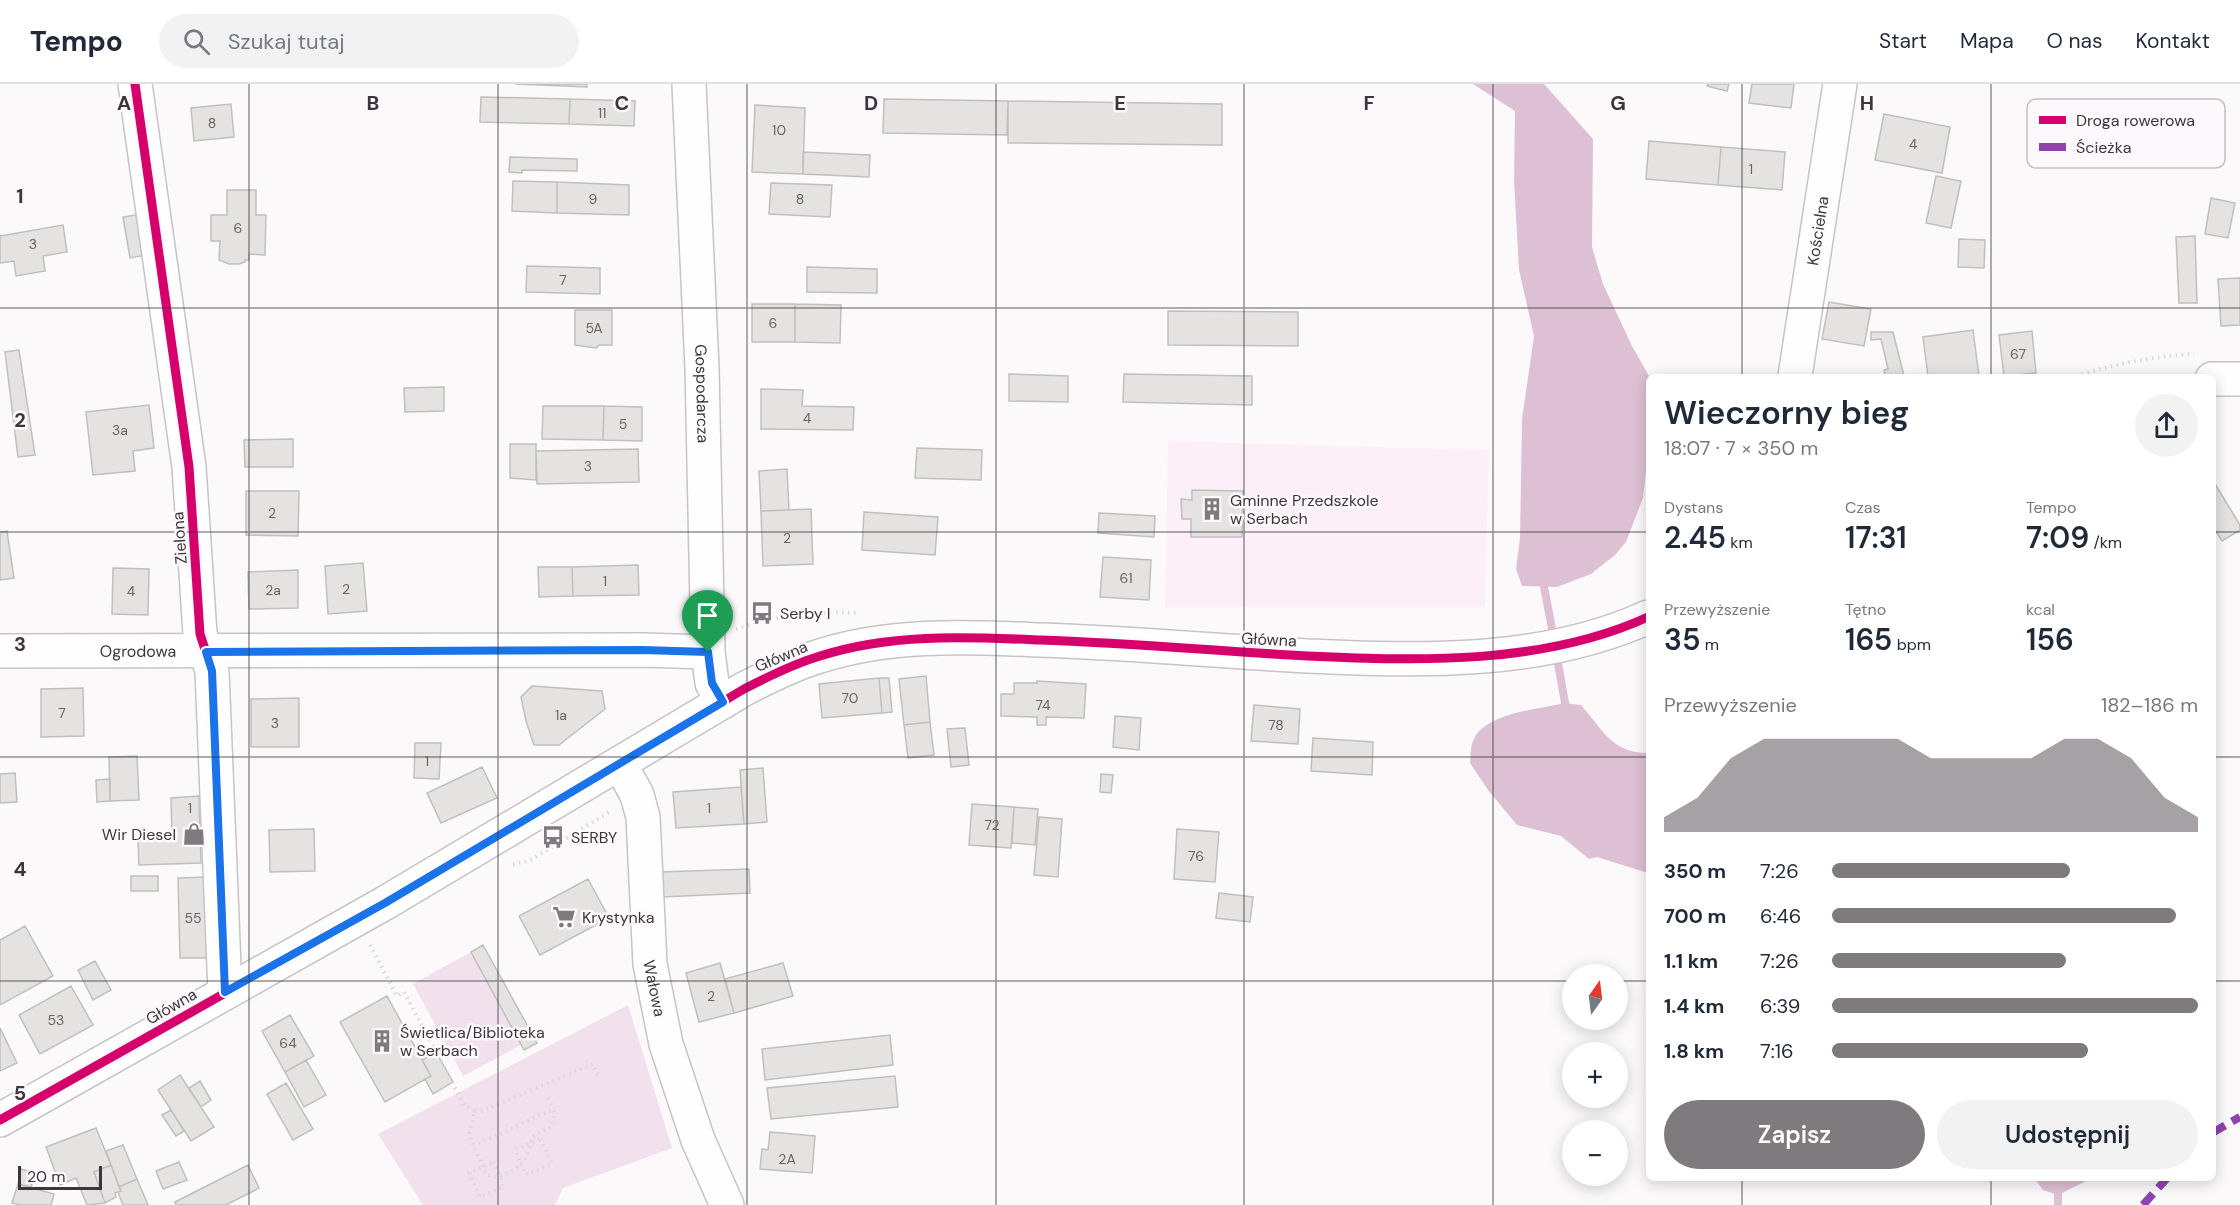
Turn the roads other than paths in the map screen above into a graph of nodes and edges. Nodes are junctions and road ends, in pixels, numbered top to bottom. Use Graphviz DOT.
graph roads {
  1 [pos="135,84"];
  2 [pos="689,84"];
  3 [pos="1840,84"];
  4 [pos="2207,367"];
  5 [pos="1795,374"];
  6 [pos="2240,379"];
  7 [pos="1646,618"];
  8 [pos="0,651"];
  9 [pos="206,652"];
  10 [pos="708,652"];
  11 [pos="723,702"];
  12 [pos="620,764"];
  13 [pos="225,992"];
  14 [pos="0,1120"];
  15 [pos="728,1205"];
  1 -- 9 [label="street, Zielona"];
  2 -- 10 [label="street, Gospodarcza"];
  3 -- 5 [label="street, Kościelna"];
  4 -- 6 [label="street"];
  7 -- 11 [label="street, Główna"];
  8 -- 9 [label="street, Ogrodowa"];
  9 -- 10 [label="street, Ogrodowa"];
  9 -- 13 [label="street, Zielona"];
  10 -- 11 [label="street, Gospodarcza"];
  11 -- 12 [label="street, Główna"];
  12 -- 13 [label="street, Główna"];
  12 -- 15 [label="street, Wałowa"];
  13 -- 14 [label="street, Główna"];
}
